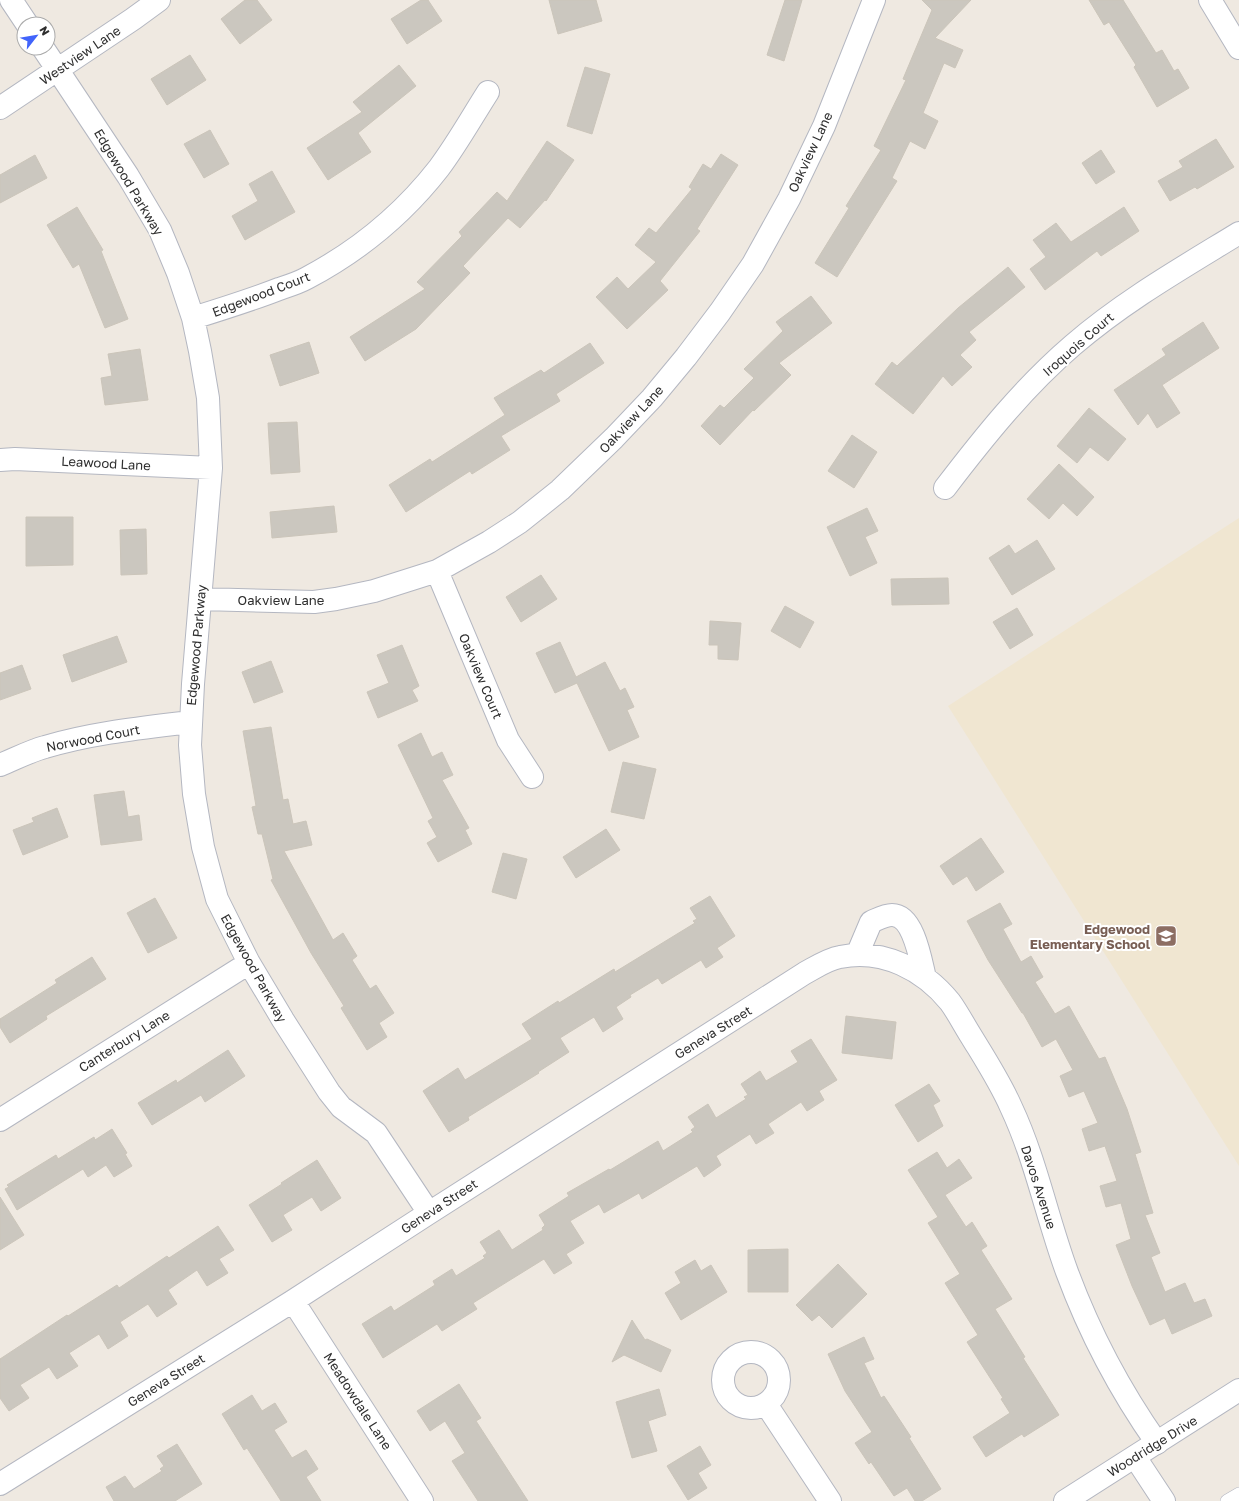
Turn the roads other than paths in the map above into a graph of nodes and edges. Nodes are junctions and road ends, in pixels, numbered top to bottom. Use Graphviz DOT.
graph roads {
  1 [pos="11,0"];
  2 [pos="159,0"];
  3 [pos="874,0"];
  4 [pos="1210,0"];
  5 [pos="22,16"];
  6 [pos="1239,48"];
  7 [pos="49,56"];
  8 [pos="58,69"];
  9 [pos="488,92"];
  10 [pos="0,108"];
  11 [pos="1239,233"];
  12 [pos="193,318"];
  13 [pos="0,460"];
  14 [pos="211,468"];
  15 [pos="945,488"];
  16 [pos="437,571"];
  17 [pos="200,599"];
  18 [pos="190,722"];
  19 [pos="0,765"];
  20 [pos="532,777"];
  21 [pos="857,955"];
  22 [pos="888,958"];
  23 [pos="249,963"];
  24 [pos="925,978"];
  25 [pos="0,1120"];
  26 [pos="429,1213"];
  27 [pos="293,1301"];
  28 [pos="1239,1390"];
  29 [pos="766,1404"];
  30 [pos="1157,1443"];
  31 [pos="1135,1456"];
  32 [pos="0,1484"];
  33 [pos="1239,1494"];
  34 [pos="422,1501"];
  35 [pos="830,1501"];
  36 [pos="1065,1501"];
  37 [pos="1164,1501"];
  38 [pos="1227,1501"];
  1 -- 5 [label="street"];
  2 -- 8 [label="street, Westview Lane"];
  3 -- 16 [label="street, Oakview Lane"];
  4 -- 6 [label="street"];
  7 -- 8 [label="street, Edgewood Parkway"];
  8 -- 10 [label="street, Westview Lane"];
  8 -- 12 [label="street, Edgewood Parkway"];
  9 -- 12 [label="street, Edgewood Court"];
  11 -- 15 [label="street, Iroquois Court"];
  12 -- 14 [label="street, Edgewood Parkway"];
  13 -- 14 [label="street, Leawood Lane"];
  14 -- 17 [label="street, Edgewood Parkway"];
  16 -- 17 [label="street, Oakview Lane"];
  16 -- 20 [label="street, Oakview Court"];
  17 -- 18 [label="street, Edgewood Parkway"];
  18 -- 19 [label="street, Norwood Court"];
  18 -- 23 [label="street, Edgewood Parkway"];
  21 -- 22 [label="street, Geneva Street"];
  21 -- 24 [label="street"];
  21 -- 26 [label="street, Geneva Street"];
  22 -- 24 [label="street, Davos Avenue"];
  23 -- 25 [label="street, Canterbury Lane"];
  23 -- 26 [label="street, Edgewood Parkway"];
  24 -- 30 [label="street, Davos Avenue"];
  26 -- 27 [label="street, Geneva Street"];
  27 -- 32 [label="street, Geneva Street"];
  27 -- 34 [label="street, Meadowdale Lane"];
  28 -- 30 [label="street, Woodridge Drive"];
  29 -- 35 [label="street"];
  30 -- 31 [label="street, Woodridge Drive"];
  31 -- 36 [label="street, Woodridge Drive"];
  31 -- 37 [label="street"];
  33 -- 38 [label="lane"];
}
